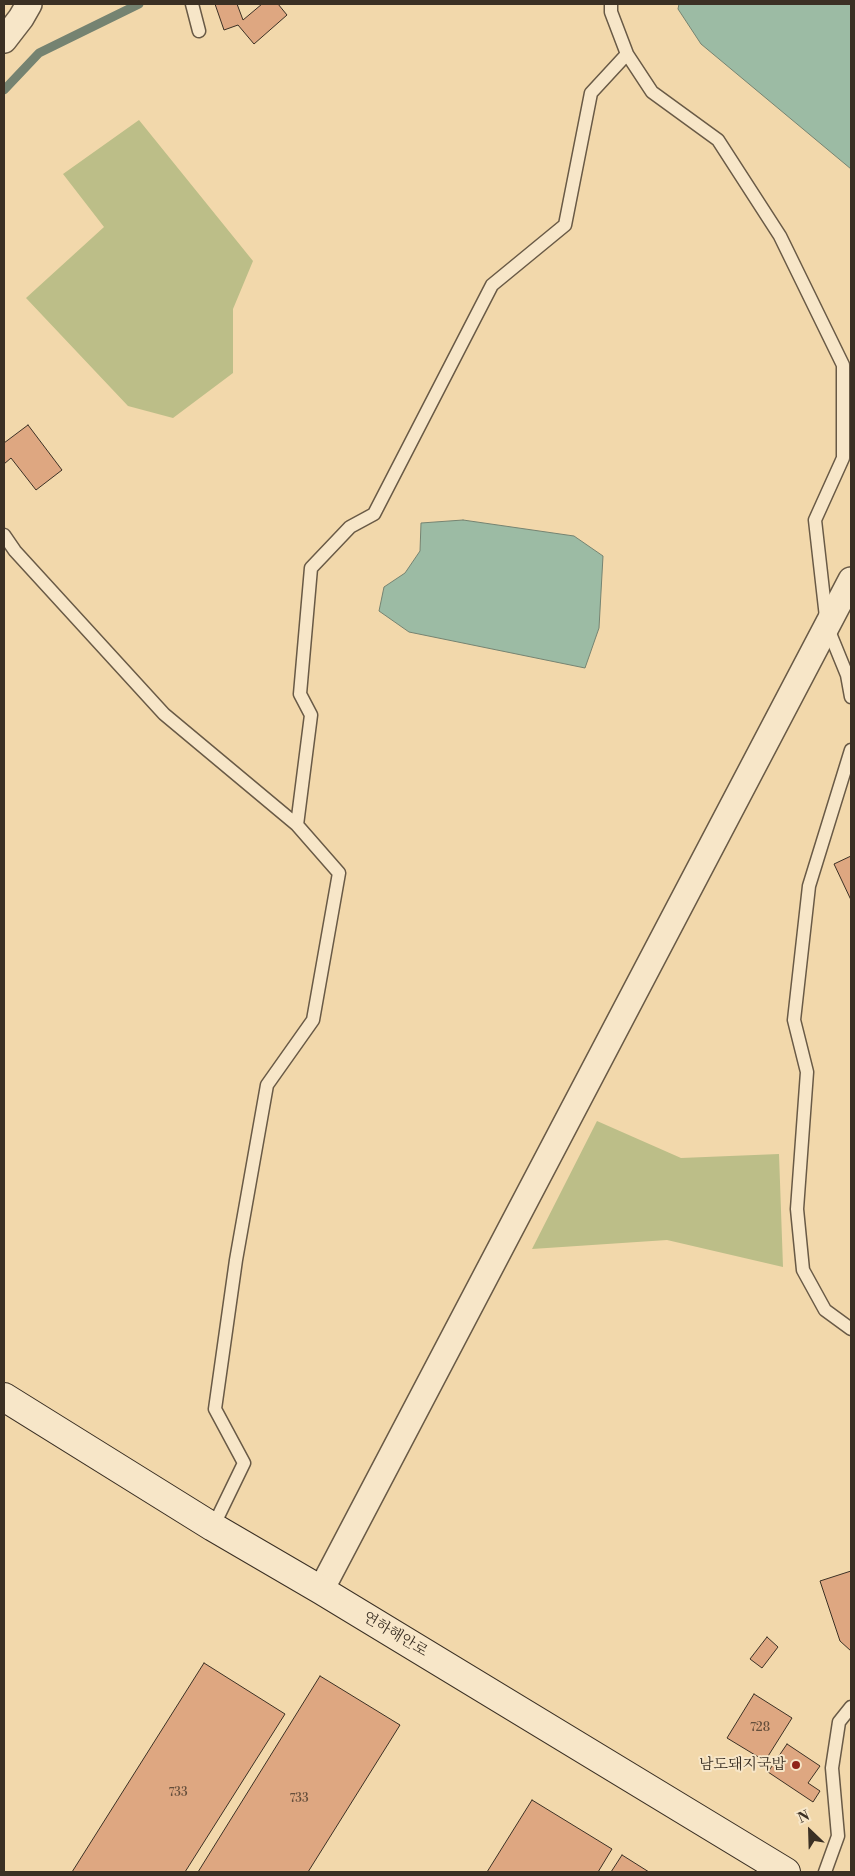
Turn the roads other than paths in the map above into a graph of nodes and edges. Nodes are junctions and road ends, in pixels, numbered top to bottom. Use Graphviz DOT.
graph roads {
  1 [pos="28,4"];
  2 [pos="192,4"];
  3 [pos="611,4"];
  4 [pos="199,31"];
  5 [pos="4,40"];
  6 [pos="627,54"];
  7 [pos="847,363"];
  8 [pos="4,535"];
  9 [pos="851,580"];
  10 [pos="827,626"];
  11 [pos="851,697"];
  12 [pos="851,750"];
  13 [pos="297,825"];
  14 [pos="851,1329"];
  15 [pos="4,1397"];
  16 [pos="213,1527"];
  17 [pos="321,1590"];
  18 [pos="851,1707"];
  19 [pos="786,1872"];
  20 [pos="825,1872"];
  1 -- 5 [label="street"];
  2 -- 4 [label="lane"];
  3 -- 6 [label="lane"];
  6 -- 7 [label="lane"];
  6 -- 13 [label="lane"];
  7 -- 10 [label="lane"];
  8 -- 13 [label="lane"];
  9 -- 10 [label="street"];
  10 -- 11 [label="lane"];
  10 -- 17 [label="street"];
  12 -- 14 [label="lane"];
  13 -- 16 [label="lane"];
  15 -- 16 [label="street, 연하해안로"];
  16 -- 17 [label="street, 연하해안로"];
  17 -- 19 [label="street, 연하해안로"];
  18 -- 20 [label="lane"];
}
